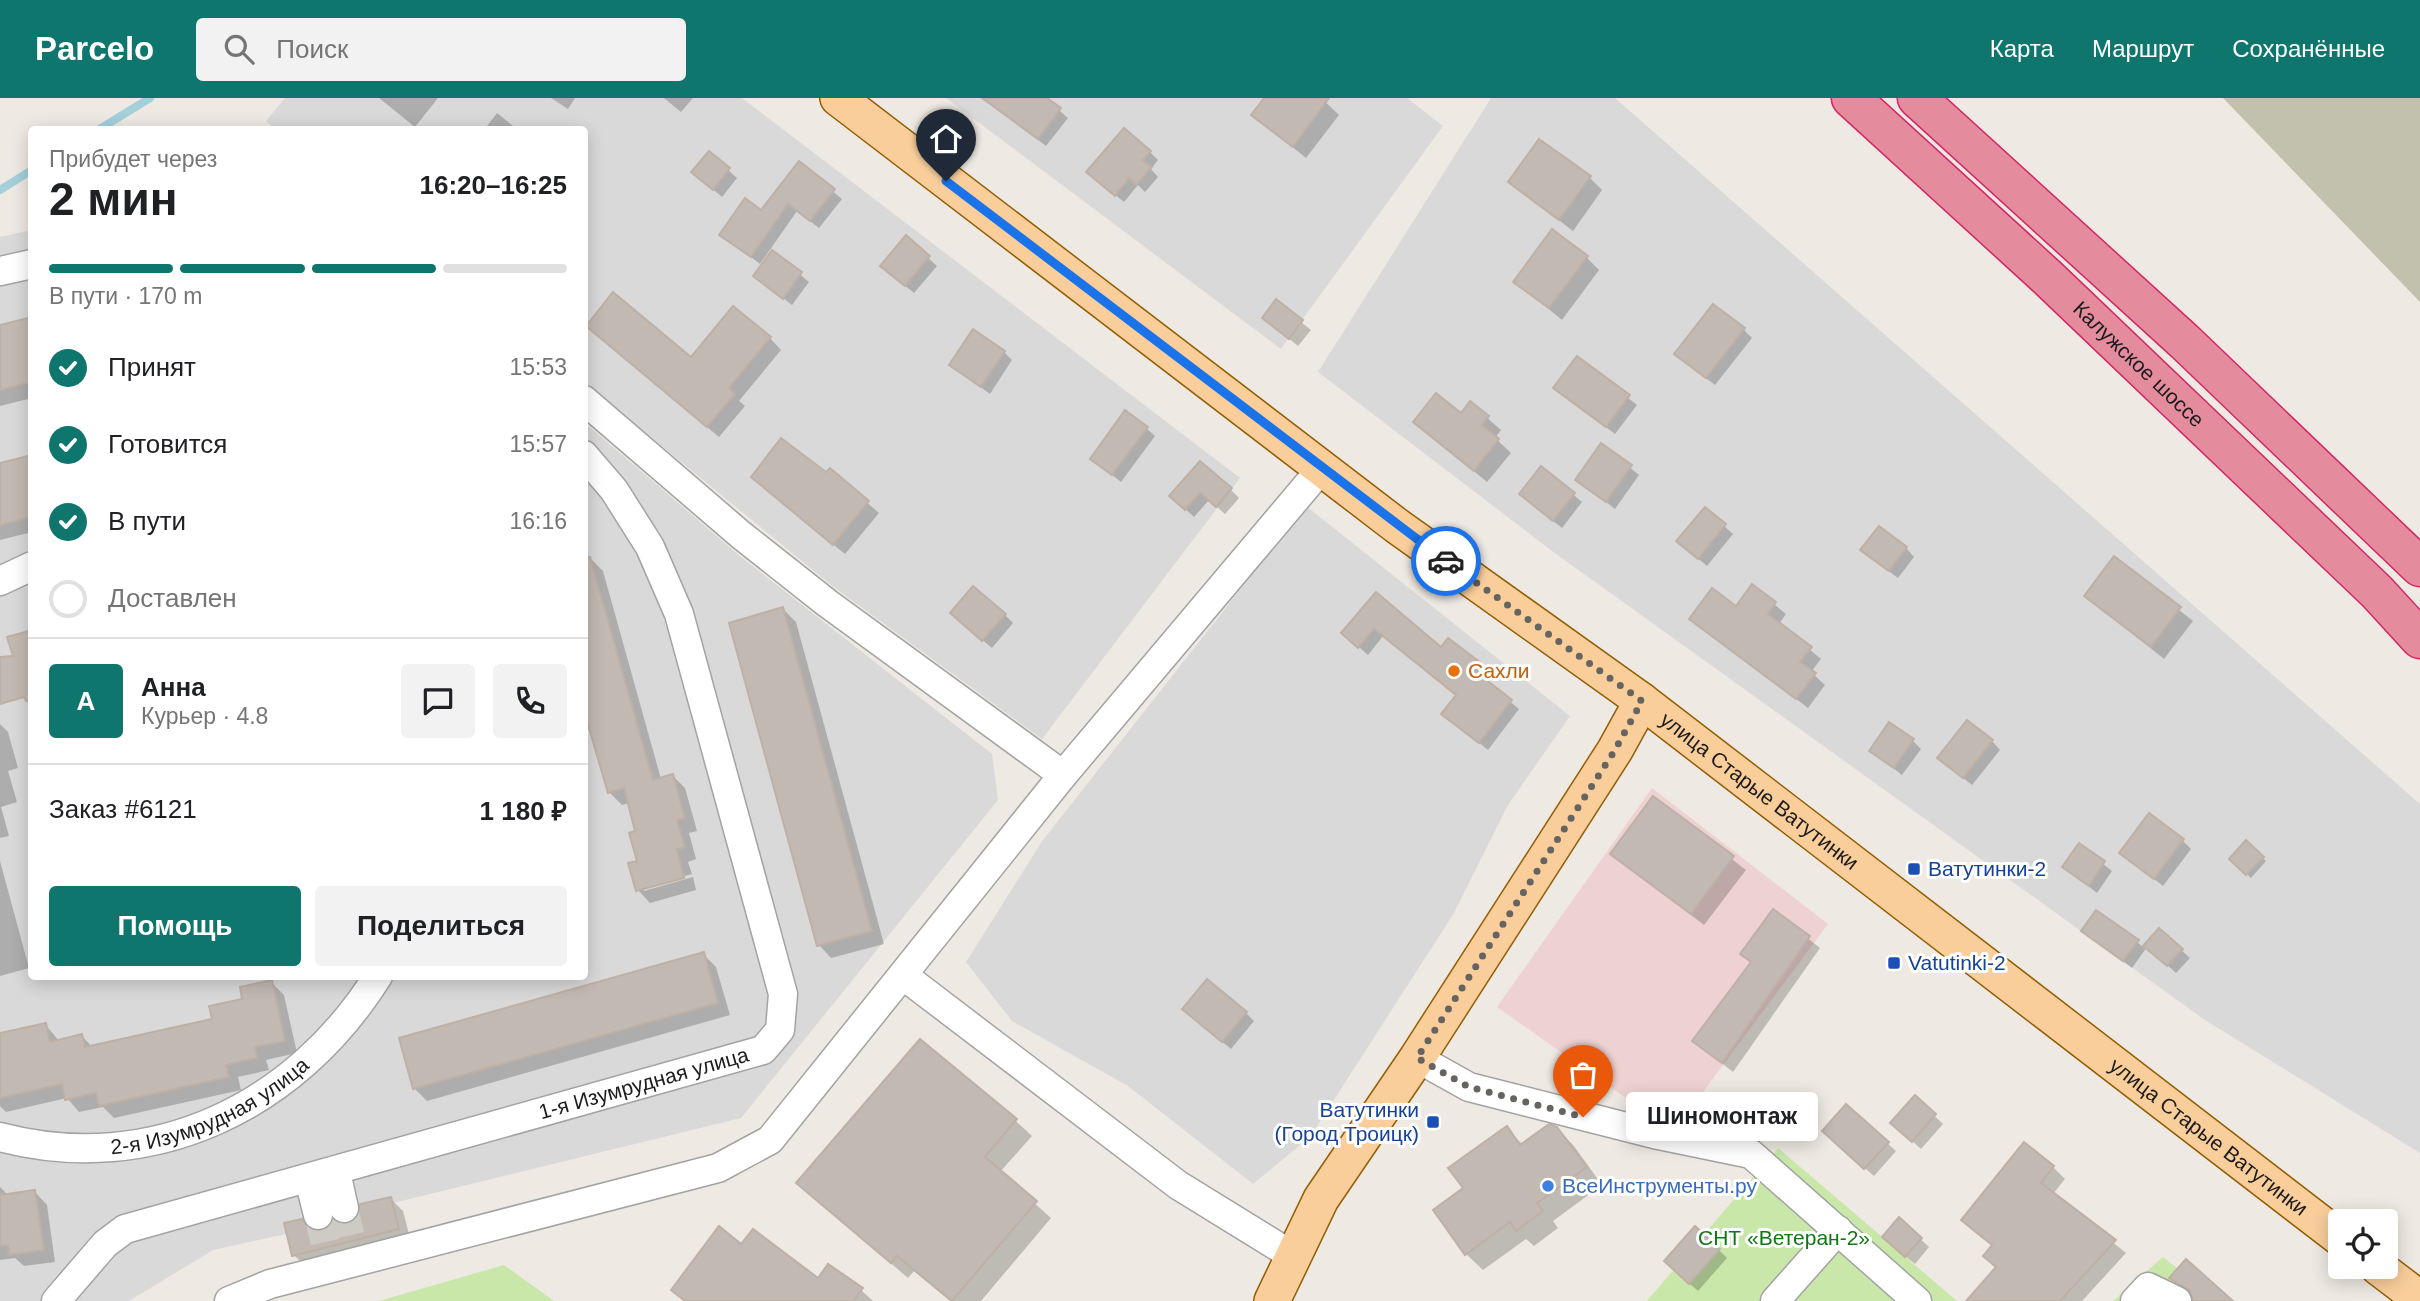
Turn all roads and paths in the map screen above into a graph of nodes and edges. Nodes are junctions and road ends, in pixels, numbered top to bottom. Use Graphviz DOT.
graph roads {
  1 [pos="838,98"];
  2 [pos="1851,98"];
  3 [pos="1917,98"];
  4 [pos="28,265"];
  5 [pos="0,271"];
  6 [pos="588,403"];
  7 [pos="588,460"];
  8 [pos="1321,469"];
  9 [pos="28,568"];
  10 [pos="2420,568"];
  11 [pos="0,582"];
  12 [pos="2420,639"];
  13 [pos="1642,701"];
  14 [pos="1063,775"];
  15 [pos="904,976"];
  16 [pos="376,980"];
  17 [pos="1417,1058"];
  18 [pos="0,1137"];
  19 [pos="322,1175"];
  20 [pos="331,1211"];
  21 [pos="2328,1229"];
  22 [pos="1838,1230"];
  23 [pos="1293,1256"];
  24 [pos="2394,1279"];
  25 [pos="2141,1294"];
  26 [pos="2420,1299"];
  27 [pos="55,1301"];
  28 [pos="229,1301"];
  29 [pos="1272,1301"];
  30 [pos="1775,1301"];
  31 [pos="1917,1301"];
  32 [pos="2177,1301"];
  1 -- 8 [label="main road, улица Старые Ватутинки"];
  2 -- 12 [label="highway, Калужское шоссе"];
  3 -- 10 [label="highway"];
  4 -- 5 [label="street"];
  6 -- 14 [label="street"];
  7 -- 19 [label="street, 1-я Изумрудная улица"];
  8 -- 13 [label="main road, улица Старые Ватутинки"];
  8 -- 14 [label="street"];
  9 -- 11 [label="street"];
  13 -- 17 [label="main road"];
  13 -- 21 [label="main road, улица Старые Ватутинки"];
  14 -- 15 [label="street"];
  15 -- 23 [label="street"];
  15 -- 28 [label="street"];
  16 -- 18 [label="street, 2-я Изумрудная улица"];
  17 -- 22 [label="street"];
  17 -- 23 [label="main road"];
  19 -- 20 [label="street"];
  19 -- 27 [label="street, 1-я Изумрудная улица"];
  22 -- 30 [label="street"];
  22 -- 31 [label="street"];
  23 -- 29 [label="main road"];
  24 -- 26 [label="main road"];
  25 -- 32 [label="street"];
}
